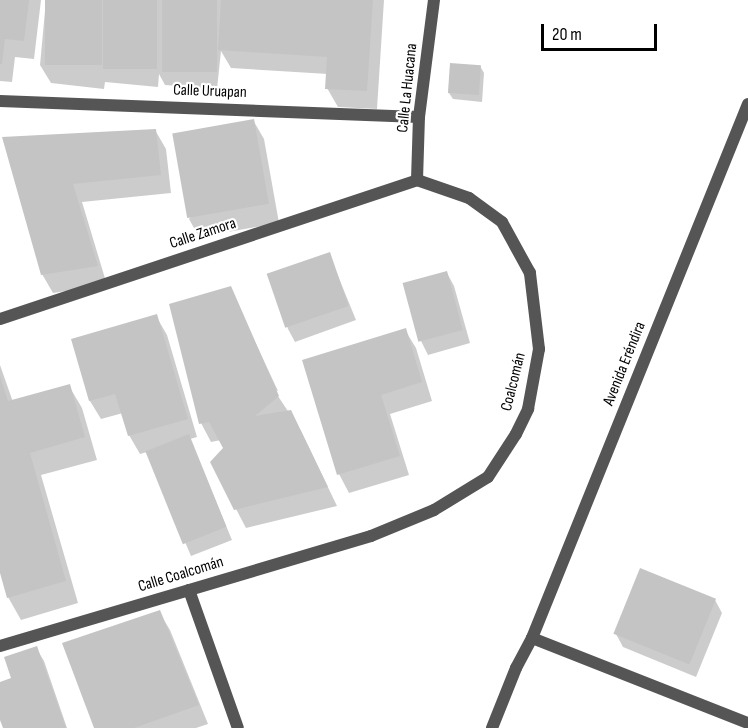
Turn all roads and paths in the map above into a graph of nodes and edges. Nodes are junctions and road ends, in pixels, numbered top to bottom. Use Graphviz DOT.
graph roads {
  1 [pos="434,0"];
  2 [pos="0,101"];
  3 [pos="748,104"];
  4 [pos="419,117"];
  5 [pos="417,180"];
  6 [pos="0,319"];
  7 [pos="371,536"];
  8 [pos="189,590"];
  9 [pos="532,638"];
  10 [pos="0,646"];
  11 [pos="748,723"];
  12 [pos="237,728"];
  13 [pos="492,728"];
  1 -- 4 [label="street, Calle La Huacana"];
  2 -- 4 [label="street, Calle Uruapan"];
  3 -- 9 [label="street, Avenida Eréndira"];
  4 -- 5 [label="street, Calle La Huacana"];
  5 -- 6 [label="street, Calle Zamora"];
  5 -- 7 [label="street, Coalcomán"];
  7 -- 8 [label="street, Calle Coalcomán"];
  8 -- 10 [label="street, Calle Coalcomán"];
  8 -- 12 [label="street"];
  9 -- 11 [label="street"];
  9 -- 13 [label="street, Avenida Eréndira"];
}
